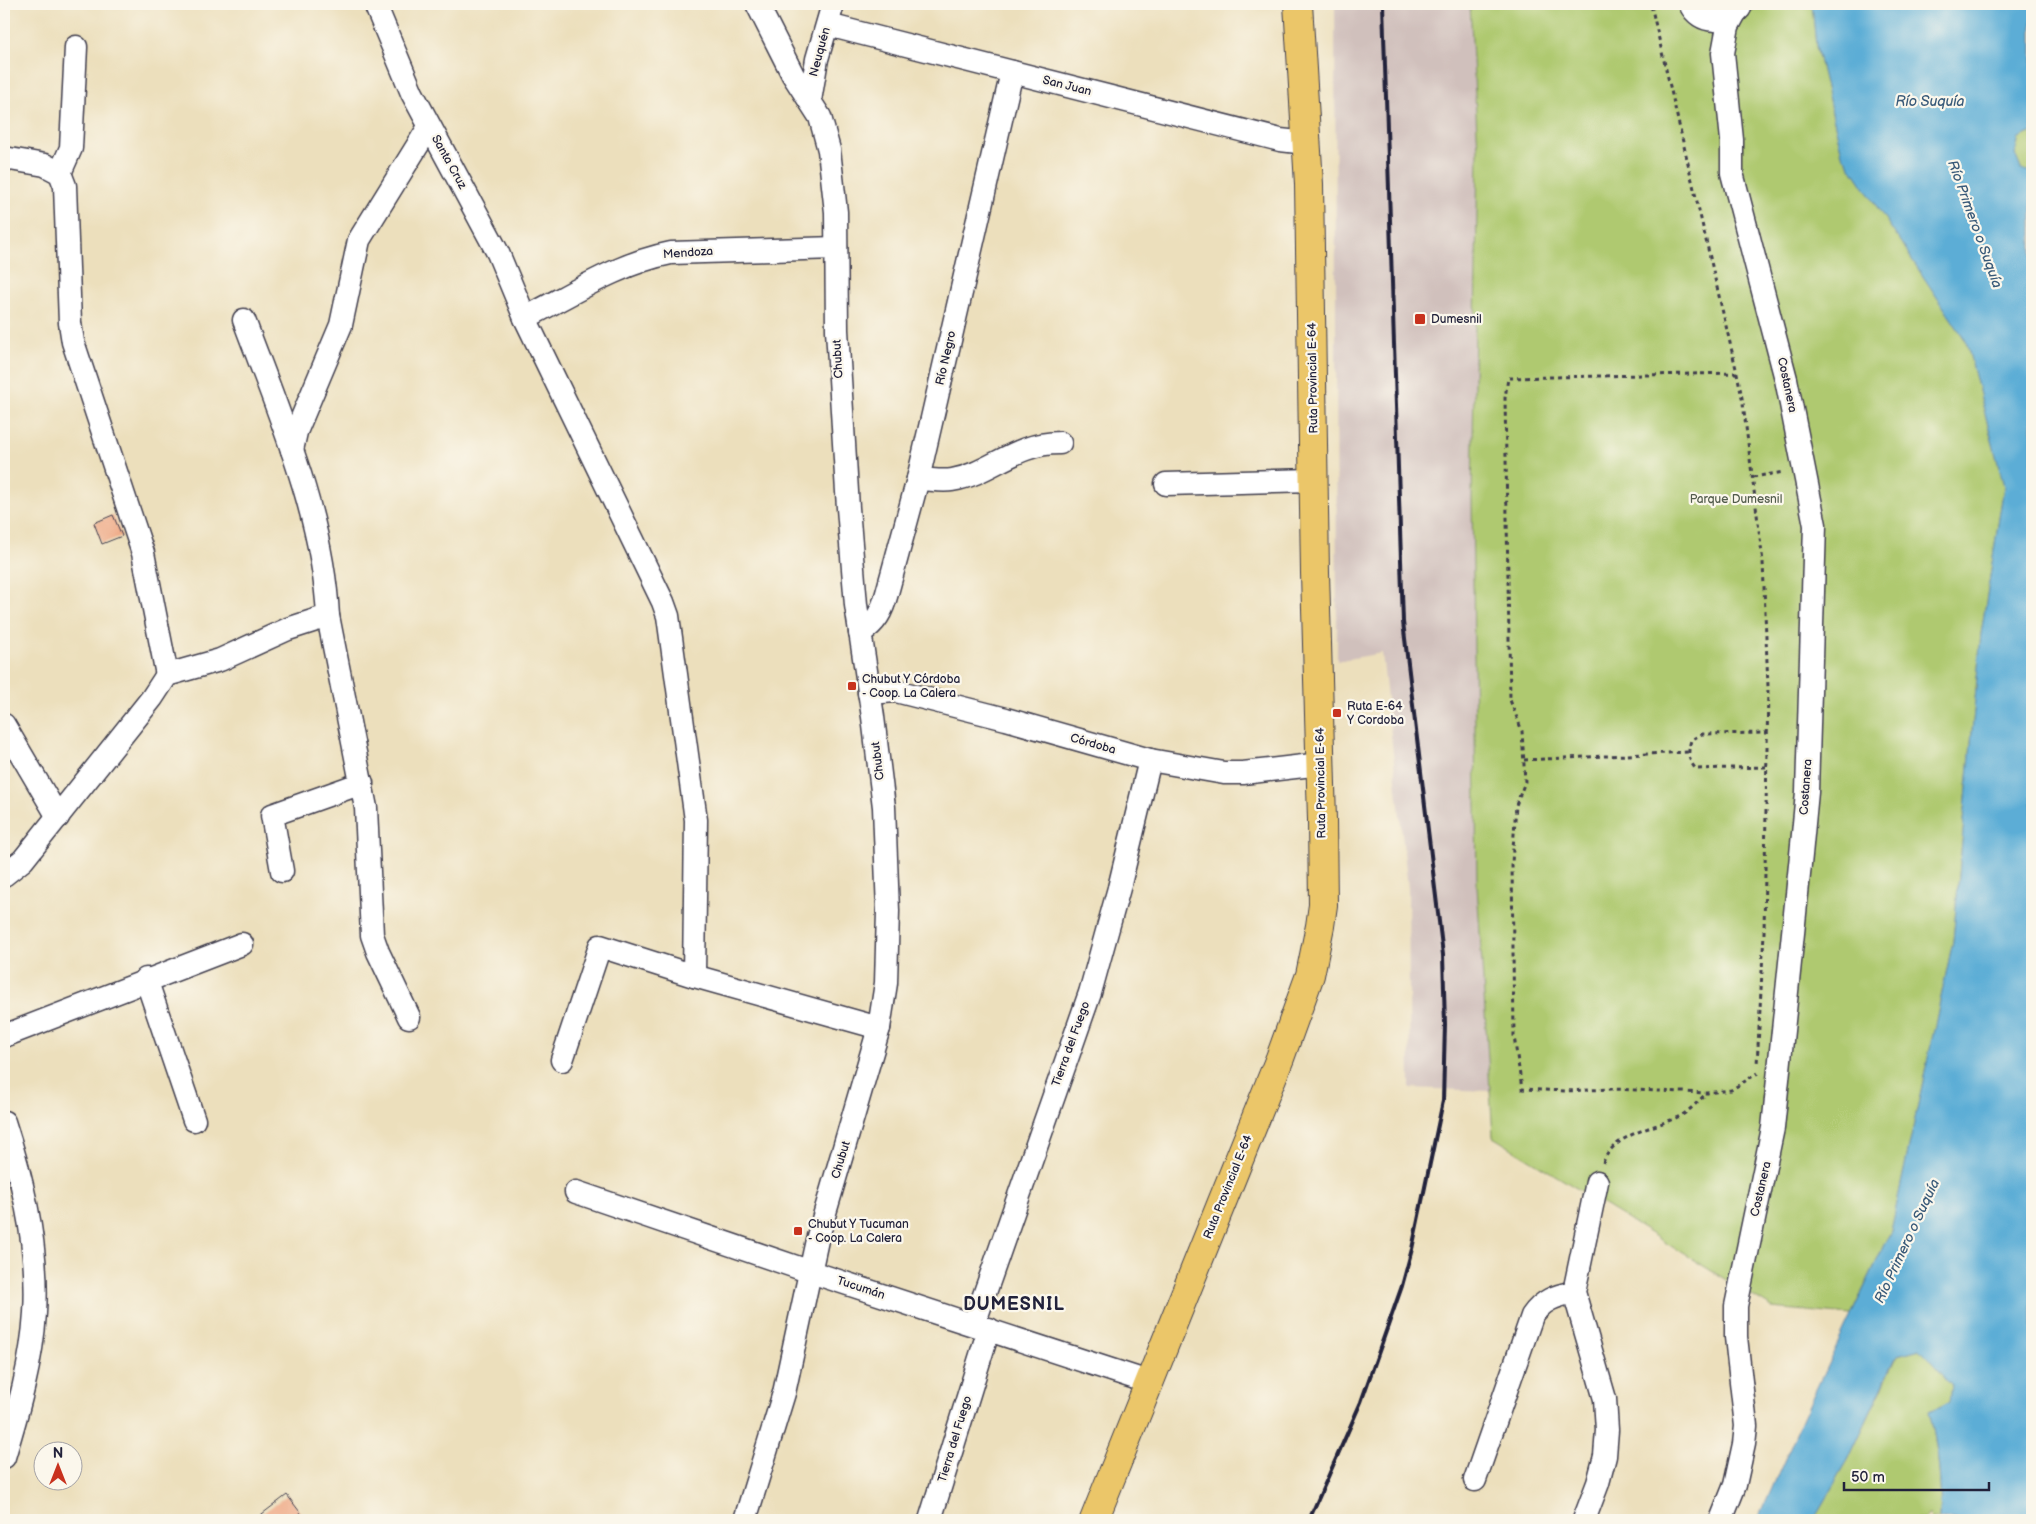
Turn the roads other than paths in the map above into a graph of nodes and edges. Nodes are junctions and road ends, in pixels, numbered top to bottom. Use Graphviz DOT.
graph roads {
  1 [pos="375,4"];
  2 [pos="757,4"];
  3 [pos="1298,4"];
  4 [pos="1739,8"];
  5 [pos="1697,11"];
  6 [pos="831,14"];
  7 [pos="76,47"];
  8 [pos="1723,54"];
  9 [pos="1012,72"];
  10 [pos="810,101"];
  11 [pos="429,127"];
  12 [pos="1307,143"];
  13 [pos="4,158"];
  14 [pos="60,173"];
  15 [pos="836,248"];
  16 [pos="525,318"];
  17 [pos="244,320"];
  18 [pos="1060,443"];
  19 [pos="292,450"];
  20 [pos="918,478"];
  21 [pos="1314,480"];
  22 [pos="1166,484"];
  23 [pos="328,616"];
  24 [pos="860,633"];
  25 [pos="167,675"];
  26 [pos="869,693"];
  27 [pos="4,725"];
  28 [pos="1150,760"];
  29 [pos="1321,764"];
  30 [pos="362,783"];
  31 [pos="58,817"];
  32 [pos="282,871"];
  33 [pos="4,875"];
  34 [pos="242,944"];
  35 [pos="694,976"];
  36 [pos="146,980"];
  37 [pos="409,1017"];
  38 [pos="878,1028"];
  39 [pos="4,1036"];
  40 [pos="562,1060"];
  41 [pos="194,1120"];
  42 [pos="4,1122"];
  43 [pos="1597,1182"];
  44 [pos="576,1192"];
  45 [pos="811,1272"];
  46 [pos="1574,1292"];
  47 [pos="981,1326"];
  48 [pos="1148,1382"];
  49 [pos="10,1418"];
  50 [pos="4,1458"];
  51 [pos="1475,1480"];
  52 [pos="745,1520"];
  53 [pos="930,1520"];
  54 [pos="1094,1520"];
  55 [pos="1584,1520"];
  56 [pos="1721,1520"];
  1 -- 11 [label="street, Santa Cruz"];
  2 -- 10 [label="street, Chubut"];
  3 -- 12 [label="main road, Ruta Provincial E-64"];
  4 -- 5 [label="street, Costanera"];
  4 -- 8 [label="street, Costanera"];
  5 -- 8 [label="street, Costanera"];
  6 -- 9 [label="street, San Juan"];
  6 -- 10 [label="street, Neuquén"];
  7 -- 14 [label="street"];
  8 -- 56 [label="street, Costanera"];
  9 -- 12 [label="street, San Juan"];
  9 -- 20 [label="street, Río Negro"];
  10 -- 15 [label="street, Chubut"];
  11 -- 16 [label="street, Santa Cruz"];
  11 -- 19 [label="street"];
  12 -- 21 [label="main road, Ruta Provincial E-64"];
  13 -- 14 [label="street"];
  14 -- 25 [label="street"];
  15 -- 16 [label="street, Mendoza"];
  15 -- 24 [label="street, Chubut"];
  16 -- 35 [label="street, Santa Cruz"];
  17 -- 19 [label="street"];
  18 -- 20 [label="street"];
  19 -- 23 [label="street"];
  20 -- 24 [label="street, Río Negro"];
  21 -- 22 [label="street"];
  21 -- 29 [label="main road, Ruta Provincial E-64"];
  23 -- 25 [label="street"];
  23 -- 30 [label="street"];
  24 -- 26 [label="street, Chubut"];
  25 -- 31 [label="street"];
  26 -- 28 [label="street, Córdoba"];
  26 -- 38 [label="street, Chubut"];
  27 -- 31 [label="street"];
  28 -- 29 [label="street, Córdoba"];
  28 -- 47 [label="street, Tierra del Fuego"];
  29 -- 48 [label="main road, Ruta Provincial E-64"];
  30 -- 32 [label="street"];
  30 -- 37 [label="street"];
  31 -- 33 [label="street"];
  34 -- 36 [label="street"];
  35 -- 38 [label="street"];
  35 -- 40 [label="street"];
  36 -- 39 [label="street"];
  36 -- 41 [label="street"];
  38 -- 45 [label="street, Chubut"];
  42 -- 49 [label="street"];
  43 -- 46 [label="street"];
  44 -- 45 [label="street, Tucumán"];
  45 -- 47 [label="street, Tucumán"];
  45 -- 52 [label="street, Chubut"];
  46 -- 51 [label="street"];
  46 -- 55 [label="street"];
  47 -- 48 [label="street, Tucumán"];
  47 -- 53 [label="street, Tierra del Fuego"];
  48 -- 54 [label="main road, Ruta Provincial E-64"];
  49 -- 50 [label="street"];
}
